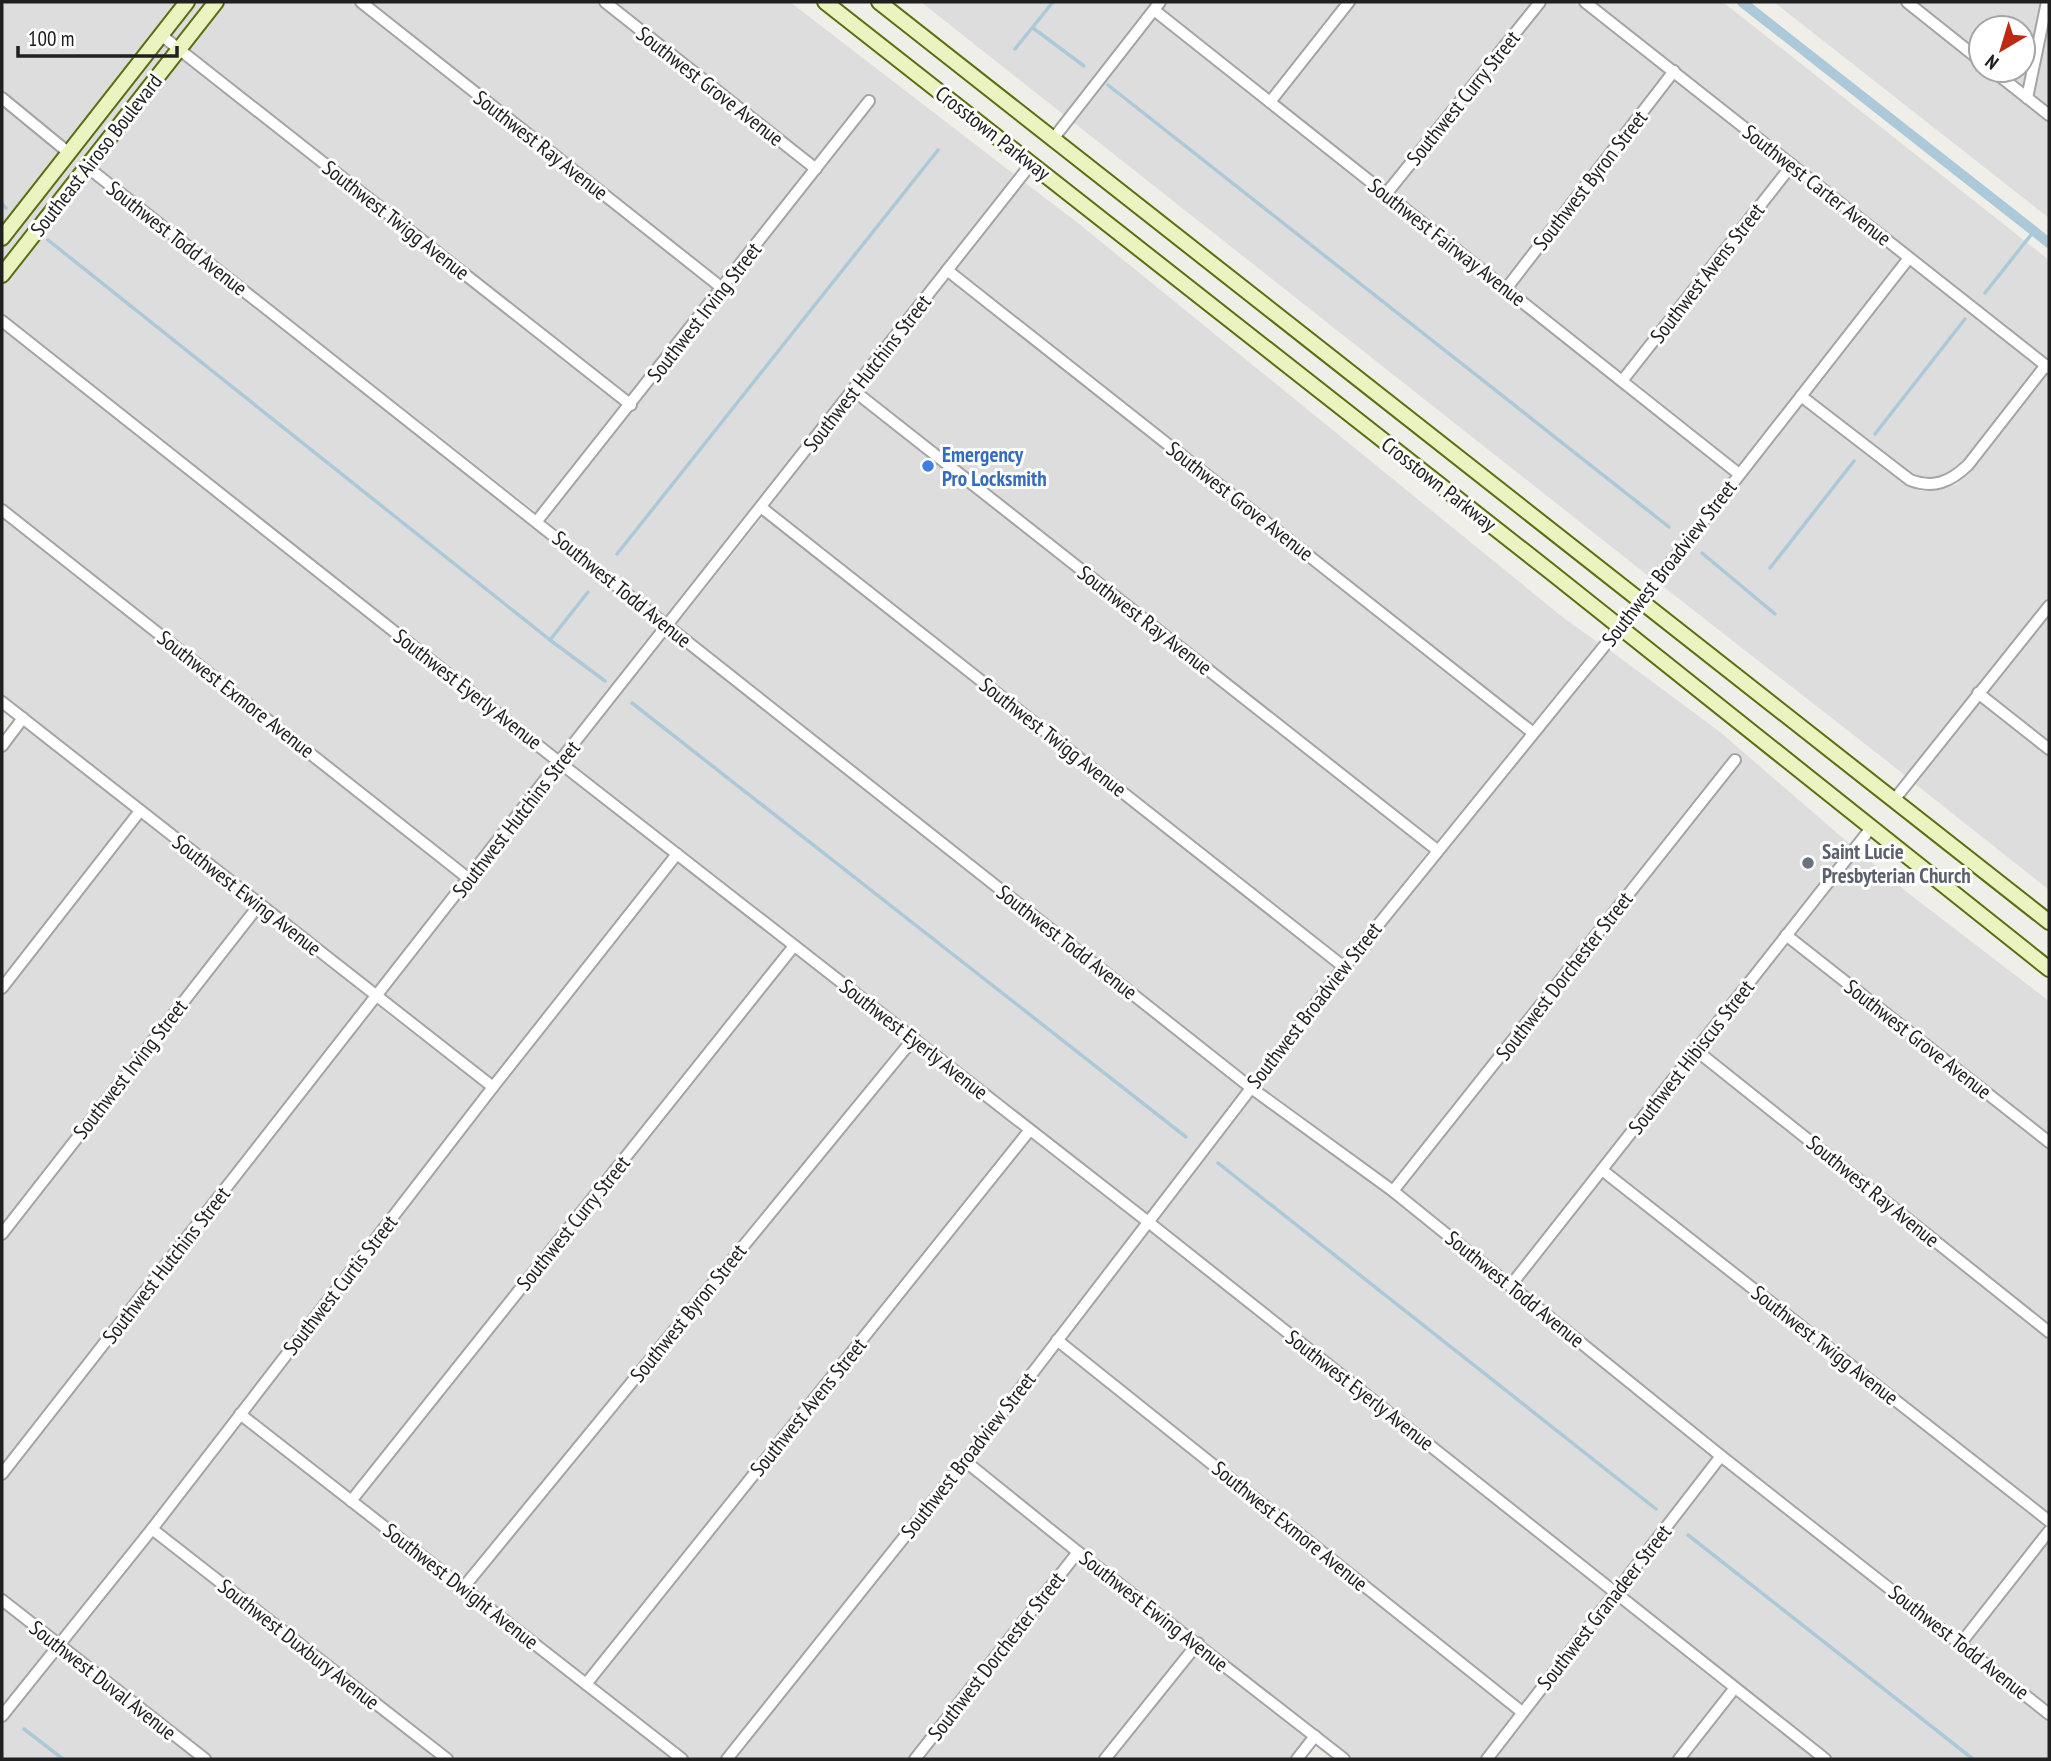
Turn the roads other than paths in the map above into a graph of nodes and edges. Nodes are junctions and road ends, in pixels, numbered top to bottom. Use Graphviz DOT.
graph roads {
  1 [pos="187,2"];
  2 [pos="216,2"];
  3 [pos="360,2"];
  4 [pos="605,2"];
  5 [pos="825,2"];
  6 [pos="879,2"];
  7 [pos="1349,2"];
  8 [pos="1540,2"];
  9 [pos="1585,2"];
  10 [pos="1907,2"];
  11 [pos="2047,2"];
  12 [pos="1157,6"];
  13 [pos="161,35"];
  14 [pos="179,49"];
  15 [pos="1967,50"];
  16 [pos="1674,71"];
  17 [pos="2010,84"];
  18 [pos="2027,98"];
  19 [pos="2,99"];
  20 [pos="869,101"];
  21 [pos="1270,102"];
  22 [pos="2049,115"];
  23 [pos="1053,139"];
  24 [pos="69,153"];
  25 [pos="1031,164"];
  26 [pos="1792,165"];
  27 [pos="86,166"];
  28 [pos="816,169"];
  29 [pos="1386,194"];
  30 [pos="2,238"];
  31 [pos="1909,258"];
  32 [pos="947,270"];
  33 [pos="2,275"];
  34 [pos="722,288"];
  35 [pos="1506,289"];
  36 [pos="2,321"];
  37 [pos="2048,367"];
  38 [pos="1622,381"];
  39 [pos="853,390"];
  40 [pos="1801,396"];
  41 [pos="631,405"];
  42 [pos="1739,474"];
  43 [pos="762,508"];
  44 [pos="2,510"];
  45 [pos="537,521"];
  46 [pos="1640,601"];
  47 [pos="2049,607"];
  48 [pos="667,626"];
  49 [pos="1619,627"];
  50 [pos="1978,693"];
  51 [pos="2,702"];
  52 [pos="23,718"];
  53 [pos="1532,733"];
  54 [pos="2,746"];
  55 [pos="2049,749"];
  56 [pos="1735,760"];
  57 [pos="559,762"];
  58 [pos="1894,800"];
  59 [pos="140,811"];
  60 [pos="1871,828"];
  61 [pos="1437,850"];
  62 [pos="677,854"];
  63 [pos="469,878"];
  64 [pos="259,905"];
  65 [pos="2049,922"];
  66 [pos="1786,935"];
  67 [pos="794,946"];
  68 [pos="1344,967"];
  69 [pos="2049,969"];
  70 [pos="2,988"];
  71 [pos="376,997"];
  72 [pos="914,1038"];
  73 [pos="1697,1051"];
  74 [pos="493,1087"];
  75 [pos="1250,1087"];
  76 [pos="1029,1130"];
  77 [pos="2049,1142"];
  78 [pos="1602,1170"];
  79 [pos="1393,1191"];
  80 [pos="1147,1221"];
  81 [pos="2,1234"];
  82 [pos="1511,1285"];
  83 [pos="2049,1332"];
  84 [pos="1057,1340"];
  85 [pos="240,1414"];
  86 [pos="1721,1456"];
  87 [pos="965,1461"];
  88 [pos="2,1474"];
  89 [pos="351,1501"];
  90 [pos="2049,1521"];
  91 [pos="152,1529"];
  92 [pos="2049,1531"];
  93 [pos="1078,1552"];
  94 [pos="463,1587"];
  95 [pos="1616,1593"];
  96 [pos="2,1600"];
  97 [pos="1198,1643"];
  98 [pos="1961,1643"];
  99 [pos="58,1645"];
  100 [pos="586,1684"];
  101 [pos="1734,1689"];
  102 [pos="1522,1712"];
  103 [pos="2049,1714"];
  104 [pos="2,1716"];
  105 [pos="1315,1736"];
  106 [pos="205,1759"];
  107 [pos="447,1759"];
  108 [pos="682,1759"];
  109 [pos="727,1759"];
  110 [pos="915,1759"];
  111 [pos="1105,1759"];
  112 [pos="1297,1759"];
  113 [pos="1344,1759"];
  114 [pos="1487,1759"];
  115 [pos="1679,1759"];
  116 [pos="1825,1759"];
  1 -- 13 [label="main road, Southeast Airoso Boulevard"];
  2 -- 14 [label="main road, Southeast Airoso Boulevard"];
  3 -- 34 [label="street, Southwest Ray Avenue"];
  4 -- 28 [label="street, Southwest Grove Avenue"];
  5 -- 25 [label="main road, Crosstown Parkway"];
  6 -- 23 [label="main road, Crosstown Parkway"];
  7 -- 21 [label="street"];
  8 -- 29 [label="street, Southwest Curry Street"];
  9 -- 16 [label="street, Southwest Carter Avenue"];
  10 -- 15 [label="street"];
  11 -- 18 [label="street"];
  12 -- 21 [label="street, Southwest Fairway Avenue"];
  12 -- 23 [label="street"];
  13 -- 14 [label="street, Southwest Twigg Avenue"];
  13 -- 24 [label="main road, Southeast Airoso Boulevard"];
  14 -- 27 [label="main road, Southeast Airoso Boulevard"];
  14 -- 41 [label="street, Southwest Twigg Avenue"];
  16 -- 26 [label="street, Southwest Carter Avenue"];
  16 -- 35 [label="street, Southwest Byron Street"];
  17 -- 18 [label="street"];
  18 -- 22 [label="street"];
  19 -- 24 [label="street"];
  20 -- 28 [label="street, Southwest Irving Street"];
  21 -- 29 [label="street, Southwest Fairway Avenue"];
  23 -- 46 [label="main road, Crosstown Parkway"];
  24 -- 30 [label="main road, Southeast Airoso Boulevard"];
  25 -- 32 [label="street, Southwest Hutchins Street"];
  25 -- 49 [label="main road, Crosstown Parkway"];
  26 -- 31 [label="street, Southwest Carter Avenue"];
  26 -- 38 [label="street, Southwest Avens Street"];
  27 -- 33 [label="main road, Southeast Airoso Boulevard"];
  27 -- 45 [label="street, Southwest Todd Avenue"];
  28 -- 34 [label="street, Southwest Irving Street"];
  29 -- 35 [label="street, Southwest Fairway Avenue"];
  31 -- 37 [label="street, Southwest Carter Avenue"];
  31 -- 40 [label="street, Southwest Broadview Street"];
  32 -- 39 [label="street, Southwest Hutchins Street"];
  32 -- 53 [label="street, Southwest Grove Avenue"];
  34 -- 41 [label="street, Southwest Irving Street"];
  35 -- 38 [label="street, Southwest Fairway Avenue"];
  36 -- 57 [label="street, Southwest Eyerly Avenue"];
  37 -- 40 [label="street"];
  38 -- 42 [label="street, Southwest Fairway Avenue"];
  39 -- 43 [label="street, Southwest Hutchins Street"];
  39 -- 61 [label="street, Southwest Ray Avenue"];
  40 -- 42 [label="street, Southwest Broadview Street"];
  41 -- 45 [label="street, Southwest Irving Street"];
  42 -- 46 [label="street, Southwest Broadview Street"];
  43 -- 48 [label="street, Southwest Hutchins Street"];
  43 -- 68 [label="street, Southwest Twigg Avenue"];
  44 -- 63 [label="street, Southwest Exmore Avenue"];
  45 -- 48 [label="street, Southwest Todd Avenue"];
  46 -- 49 [label="street, Southwest Broadview Street"];
  46 -- 58 [label="main road, Crosstown Parkway"];
  47 -- 50 [label="street"];
  48 -- 57 [label="street, Southwest Hutchins Street"];
  48 -- 75 [label="street, Southwest Todd Avenue"];
  49 -- 53 [label="street, Southwest Broadview Street"];
  49 -- 60 [label="main road, Crosstown Parkway"];
  50 -- 55 [label="street"];
  50 -- 58 [label="street"];
  51 -- 52 [label="street, Southwest Ewing Avenue"];
  52 -- 54 [label="street"];
  52 -- 59 [label="street, Southwest Ewing Avenue"];
  53 -- 61 [label="street, Southwest Broadview Street"];
  56 -- 79 [label="street, Southwest Dorchester Street"];
  57 -- 62 [label="street, Southwest Eyerly Avenue"];
  57 -- 63 [label="street, Southwest Hutchins Street"];
  58 -- 65 [label="main road, Crosstown Parkway"];
  59 -- 64 [label="street, Southwest Ewing Avenue"];
  59 -- 70 [label="street"];
  60 -- 66 [label="street, Southwest Hibiscus Street"];
  60 -- 69 [label="main road, Crosstown Parkway"];
  61 -- 68 [label="street, Southwest Broadview Street"];
  62 -- 67 [label="street, Southwest Eyerly Avenue"];
  62 -- 74 [label="street, Southwest Curtis Street"];
  63 -- 71 [label="street, Southwest Hutchins Street"];
  64 -- 71 [label="street, Southwest Ewing Avenue"];
  64 -- 81 [label="street, Southwest Irving Street"];
  66 -- 73 [label="street, Southwest Hibiscus Street"];
  66 -- 77 [label="street, Southwest Grove Avenue"];
  67 -- 72 [label="street, Southwest Eyerly Avenue"];
  67 -- 89 [label="street, Southwest Curry Street"];
  68 -- 75 [label="street, Southwest Broadview Street"];
  71 -- 74 [label="street, Southwest Ewing Avenue"];
  71 -- 88 [label="street, Southwest Hutchins Street"];
  72 -- 76 [label="street, Southwest Eyerly Avenue"];
  72 -- 94 [label="street, Southwest Byron Street"];
  73 -- 78 [label="street, Southwest Hibiscus Street"];
  73 -- 83 [label="street, Southwest Ray Avenue"];
  74 -- 85 [label="street, Southwest Curtis Street"];
  75 -- 79 [label="street, Southwest Todd Avenue"];
  75 -- 80 [label="street, Southwest Broadview Street"];
  76 -- 80 [label="street, Southwest Eyerly Avenue"];
  76 -- 100 [label="street, Southwest Avens Street"];
  78 -- 82 [label="street, Southwest Hibiscus Street"];
  78 -- 90 [label="street, Southwest Twigg Avenue"];
  79 -- 82 [label="street, Southwest Todd Avenue"];
  80 -- 84 [label="street, Southwest Broadview Street"];
  80 -- 95 [label="street, Southwest Eyerly Avenue"];
  82 -- 86 [label="street, Southwest Todd Avenue"];
  84 -- 87 [label="street, Southwest Broadview Street"];
  84 -- 102 [label="street, Southwest Exmore Avenue"];
  85 -- 89 [label="street, Southwest Dwight Avenue"];
  85 -- 91 [label="street, Southwest Curtis Street"];
  86 -- 95 [label="street, Southwest Granadeer Street"];
  86 -- 98 [label="street, Southwest Todd Avenue"];
  87 -- 93 [label="street, Southwest Ewing Avenue"];
  87 -- 109 [label="street, Southwest Broadview Street"];
  89 -- 94 [label="street, Southwest Dwight Avenue"];
  91 -- 99 [label="street, Southwest Curtis Street"];
  91 -- 107 [label="street, Southwest Duxbury Avenue"];
  92 -- 98 [label="street"];
  93 -- 97 [label="street, Southwest Ewing Avenue"];
  93 -- 110 [label="street, Southwest Dorchester Street"];
  94 -- 100 [label="street, Southwest Dwight Avenue"];
  95 -- 101 [label="street, Southwest Eyerly Avenue"];
  95 -- 102 [label="street, Southwest Granadeer Street"];
  96 -- 99 [label="street, Southwest Duval Avenue"];
  97 -- 105 [label="street, Southwest Ewing Avenue"];
  97 -- 111 [label="street"];
  98 -- 103 [label="street, Southwest Todd Avenue"];
  99 -- 104 [label="street, Southwest Curtis Street"];
  99 -- 106 [label="street, Southwest Duval Avenue"];
  100 -- 108 [label="street, Southwest Dwight Avenue"];
  101 -- 115 [label="street"];
  101 -- 116 [label="street, Southwest Eyerly Avenue"];
  102 -- 114 [label="street, Southwest Granadeer Street"];
  105 -- 112 [label="street"];
  105 -- 113 [label="street, Southwest Ewing Avenue"];
}
